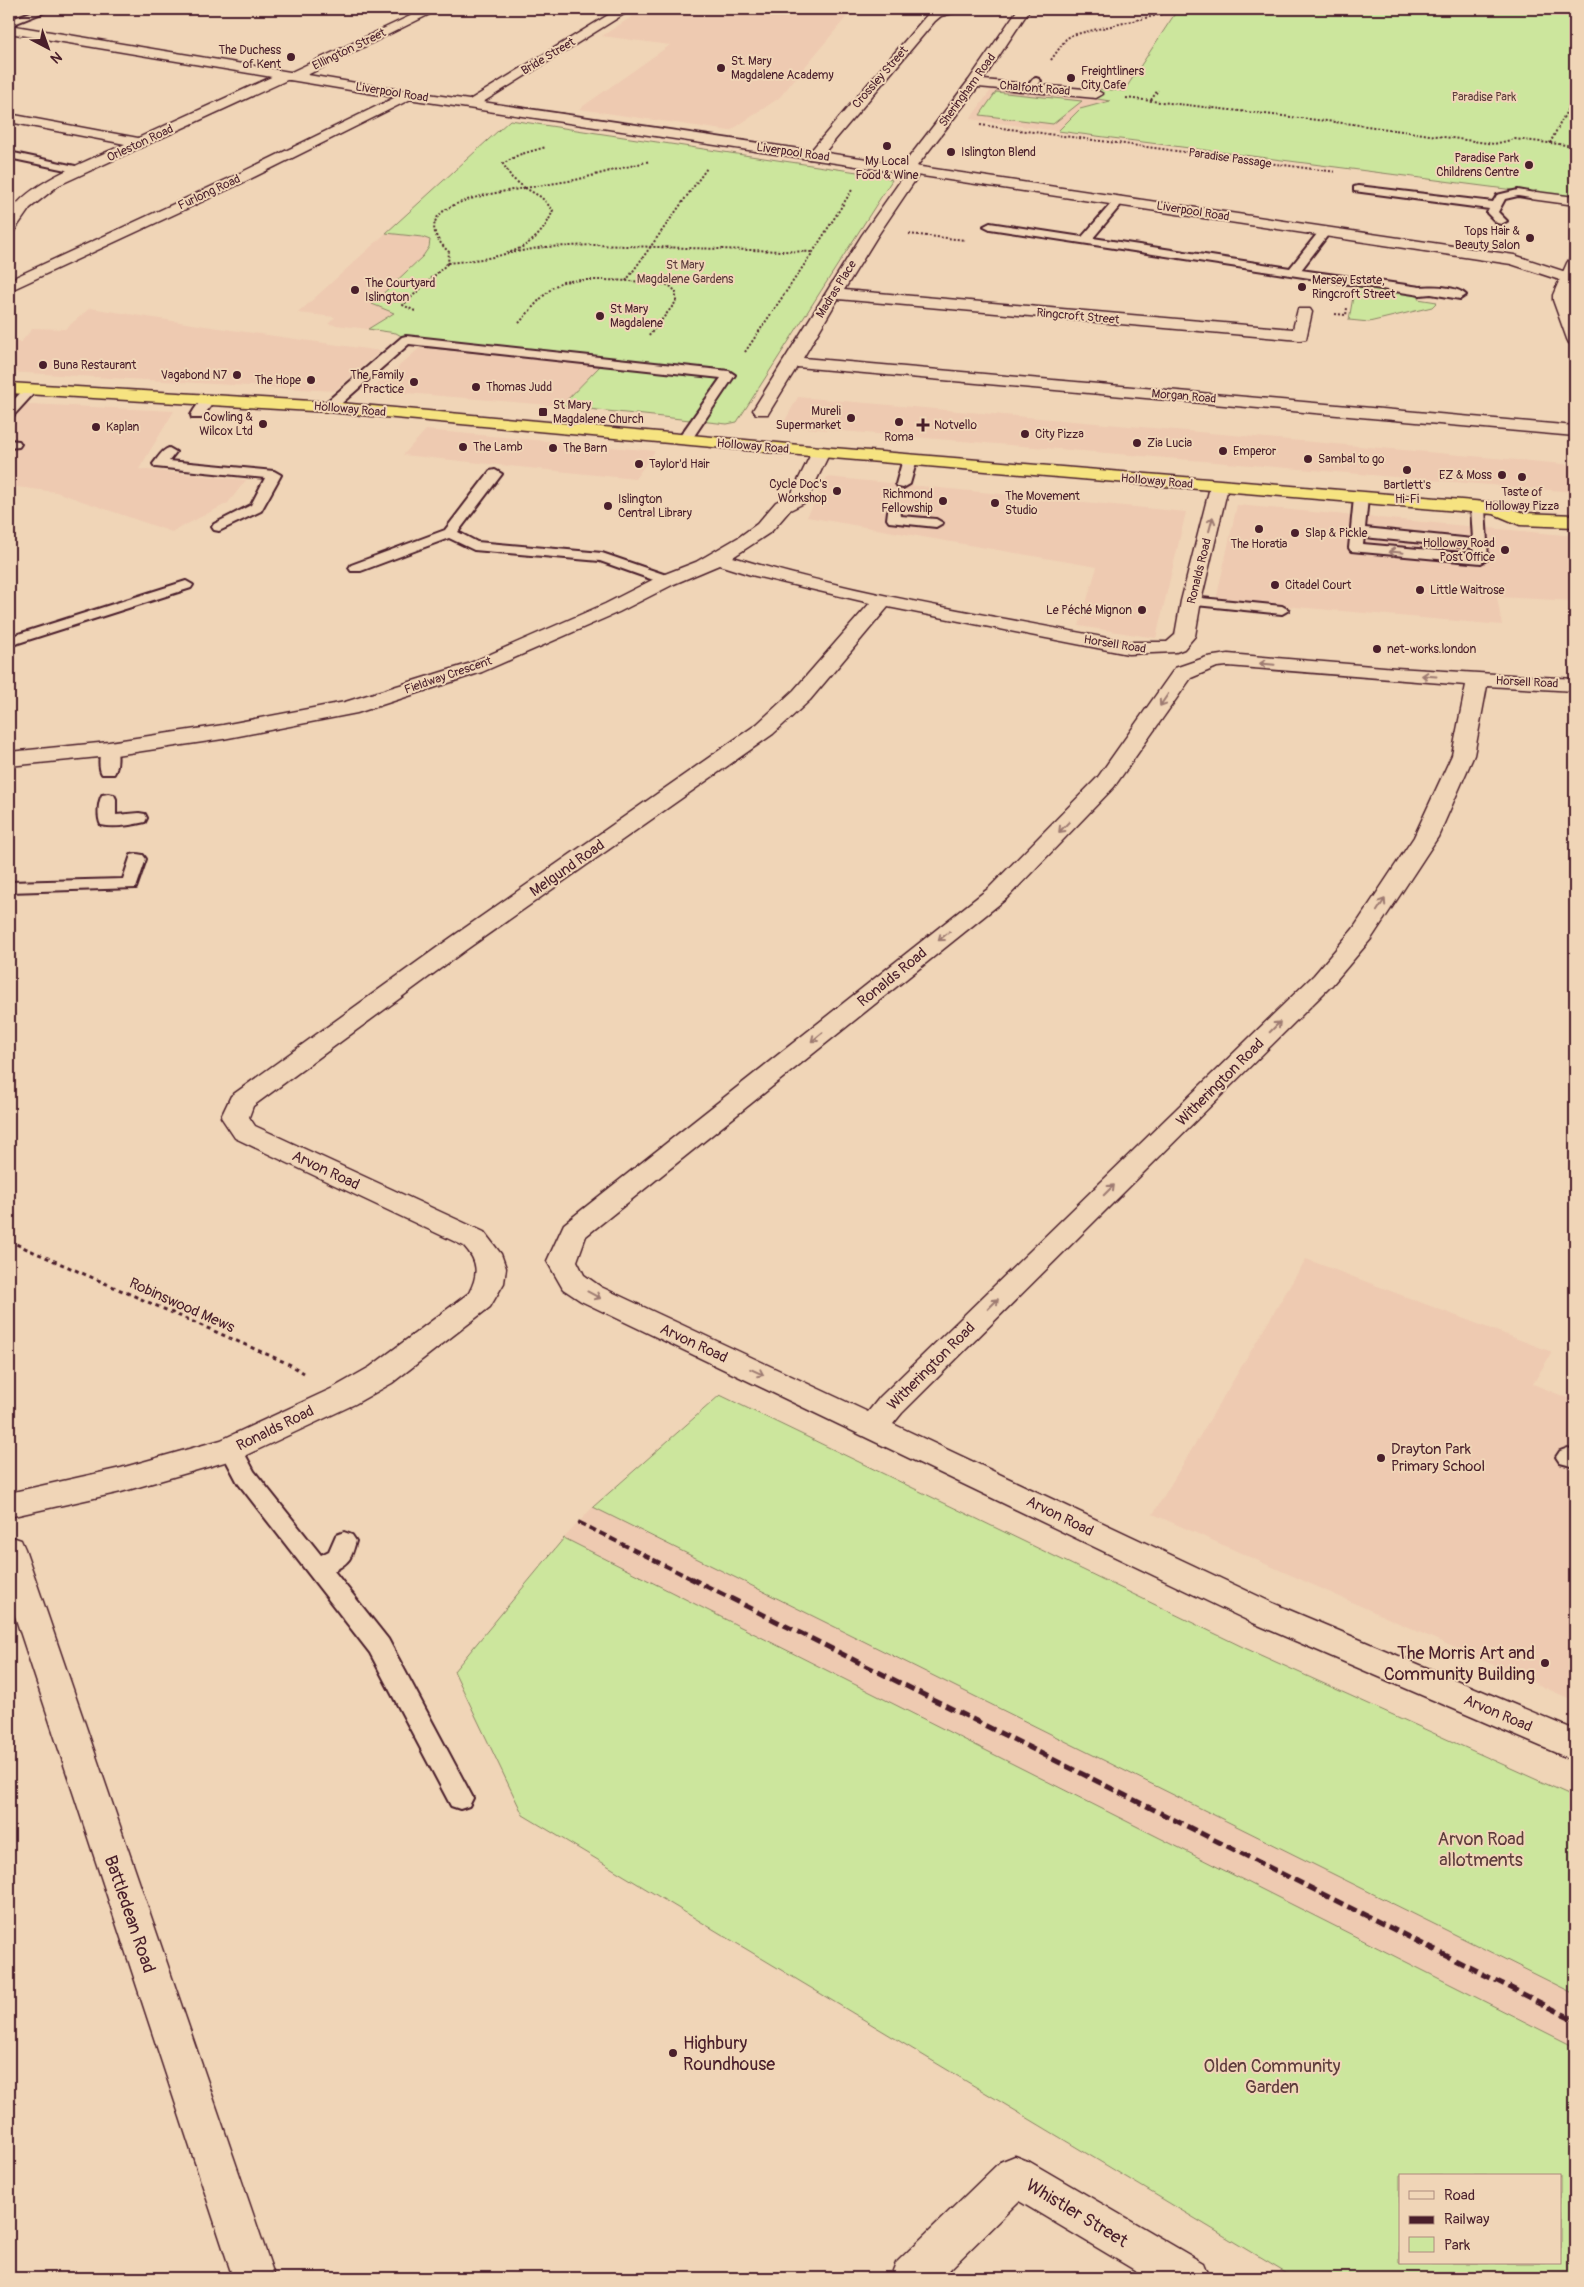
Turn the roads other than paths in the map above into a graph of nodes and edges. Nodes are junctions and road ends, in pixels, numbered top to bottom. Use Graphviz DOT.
graph roads {
  1 [pos="46,9"];
  2 [pos="434,9"];
  3 [pos="626,9"];
  4 [pos="953,9"];
  5 [pos="1024,9"];
  6 [pos="9,23"];
  7 [pos="9,28"];
  8 [pos="289,76"];
  9 [pos="974,83"];
  10 [pos="1096,94"];
  11 [pos="408,95"];
  12 [pos="470,104"];
  13 [pos="9,118"];
  14 [pos="140,143"];
  15 [pos="9,155"];
  16 [pos="814,156"];
  17 [pos="80,170"];
  18 [pos="911,170"];
  19 [pos="1358,189"];
  20 [pos="1536,196"];
  21 [pos="1120,200"];
  22 [pos="1575,201"];
  23 [pos="1495,206"];
  24 [pos="1501,221"];
  25 [pos="990,226"];
  26 [pos="9,228"];
  27 [pos="1325,231"];
  28 [pos="1085,240"];
  29 [pos="1293,272"];
  30 [pos="1573,273"];
  31 [pos="9,286"];
  32 [pos="834,294"];
  33 [pos="1460,295"];
  34 [pos="1304,312"];
  35 [pos="1575,340"];
  36 [pos="793,362"];
  37 [pos="9,388"];
  38 [pos="31,389"];
  39 [pos="209,400"];
  40 [pos="329,407"];
  41 [pos="762,410"];
  42 [pos="9,412"];
  43 [pos="198,415"];
  44 [pos="1575,431"];
  45 [pos="685,439"];
  46 [pos="169,452"];
  47 [pos="821,452"];
  48 [pos="910,459"];
  49 [pos="495,474"];
  50 [pos="903,484"];
  51 [pos="1219,486"];
  52 [pos="1361,498"];
  53 [pos="1478,508"];
  54 [pos="1498,509"];
  55 [pos="895,511"];
  56 [pos="1575,511"];
  57 [pos="1575,521"];
  58 [pos="936,524"];
  59 [pos="219,527"];
  60 [pos="450,533"];
  61 [pos="716,558"];
  62 [pos="356,568"];
  63 [pos="667,580"];
  64 [pos="186,585"];
  65 [pos="883,600"];
  66 [pos="1191,601"];
  67 [pos="1282,610"];
  68 [pos="9,642"];
  69 [pos="1169,648"];
  70 [pos="1198,666"];
  71 [pos="1478,679"];
  72 [pos="1575,685"];
  73 [pos="109,749"];
  74 [pos="9,759"];
  75 [pos="108,771"];
  76 [pos="108,799"];
  77 [pos="139,818"];
  78 [pos="137,859"];
  79 [pos="9,887"];
  80 [pos="235,1117"];
  81 [pos="562,1261"];
  82 [pos="492,1267"];
  83 [pos="874,1427"];
  84 [pos="230,1450"];
  85 [pos="9,1505"];
  86 [pos="344,1541"];
  87 [pos="9,1548"];
  88 [pos="318,1568"];
  89 [pos="1575,1746"];
  90 [pos="460,1798"];
  91 [pos="254,2278"];
  92 [pos="911,2278"];
  93 [pos="1188,2278"];
  1 -- 6 [label="lane"];
  2 -- 8 [label="street, Ellington Street"];
  3 -- 12 [label="street, Bride Street"];
  4 -- 16 [label="street, Crossley Street"];
  5 -- 9 [label="street, Sheringham Road"];
  7 -- 8 [label="street, Liverpool Road"];
  8 -- 11 [label="street, Liverpool Road"];
  8 -- 14 [label="street, Orleston Road"];
  9 -- 10 [label="street, Chalfont Road"];
  9 -- 18 [label="street, Sheringham Road"];
  11 -- 12 [label="street, Liverpool Road"];
  11 -- 31 [label="street, Furlong Road"];
  12 -- 16 [label="street, Liverpool Road"];
  13 -- 14 [label="street"];
  14 -- 17 [label="street, Orleston Road"];
  15 -- 17 [label="lane"];
  16 -- 18 [label="street, Liverpool Road"];
  17 -- 26 [label="street, Orleston Road"];
  18 -- 21 [label="street, Liverpool Road"];
  18 -- 32 [label="street, Madras Place"];
  19 -- 23 [label="lane"];
  20 -- 22 [label="street"];
  20 -- 23 [label="lane"];
  21 -- 27 [label="street, Liverpool Road"];
  21 -- 28 [label="lane"];
  23 -- 24 [label="lane"];
  25 -- 28 [label="lane"];
  27 -- 29 [label="lane"];
  27 -- 30 [label="street, Liverpool Road"];
  28 -- 29 [label="lane"];
  29 -- 33 [label="lane"];
  30 -- 35 [label="street"];
  32 -- 34 [label="street, Ringcroft Street"];
  32 -- 36 [label="street, Madras Place"];
  36 -- 41 [label="street, Madras Place"];
  36 -- 44 [label="street, Morgan Road"];
  37 -- 38 [label="highway, Holloway Road"];
  38 -- 39 [label="highway, Holloway Road"];
  38 -- 42 [label="lane"];
  39 -- 40 [label="highway, Holloway Road"];
  39 -- 43 [label="lane"];
  40 -- 45 [label="highway, Holloway Road"];
  40 -- 45 [label="lane"];
  45 -- 47 [label="highway, Holloway Road"];
  46 -- 59 [label="lane"];
  47 -- 48 [label="highway, Holloway Road"];
  47 -- 61 [label="street, Fieldway Crescent"];
  48 -- 50 [label="lane"];
  48 -- 51 [label="highway, Holloway Road"];
  49 -- 60 [label="lane"];
  51 -- 52 [label="highway, Holloway Road"];
  66 -- 51 [label="street, Ronalds Road, one-way"];
  52 -- 53 [label="highway, Holloway Road"];
  52 -- 53 [label="lane"];
  53 -- 54 [label="highway, Holloway Road"];
  54 -- 56 [label="highway, Holloway Road"];
  54 -- 57 [label="highway, Holloway Road"];
  55 -- 58 [label="lane"];
  60 -- 62 [label="lane"];
  60 -- 63 [label="lane"];
  61 -- 63 [label="street, Fieldway Crescent"];
  61 -- 65 [label="street, Horsell Road"];
  63 -- 73 [label="street, Fieldway Crescent"];
  64 -- 68 [label="lane"];
  65 -- 69 [label="street, Horsell Road"];
  65 -- 80 [label="street, Melgund Road"];
  66 -- 67 [label="lane"];
  66 -- 69 [label="street, Ronalds Road"];
  69 -- 70 [label="street, Horsell Road"];
  71 -- 70 [label="street, Horsell Road, one-way"];
  70 -- 81 [label="street, Ronalds Road, one-way"];
  71 -- 72 [label="street, Horsell Road"];
  83 -- 71 [label="street, Witherington Road, one-way"];
  73 -- 74 [label="street, Fieldway Crescent"];
  73 -- 75 [label="lane"];
  76 -- 77 [label="lane"];
  78 -- 79 [label="lane"];
  80 -- 82 [label="street, Arvon Road"];
  81 -- 83 [label="street, Arvon Road, one-way"];
  82 -- 84 [label="street, Ronalds Road"];
  83 -- 89 [label="street, Arvon Road"];
  84 -- 85 [label="street, Ronalds Road"];
  84 -- 88 [label="lane"];
  86 -- 88 [label="lane"];
  87 -- 91 [label="street, Battledean Road"];
  88 -- 90 [label="lane"];
  92 -- 93 [label="street, Whistler Street"];
}
